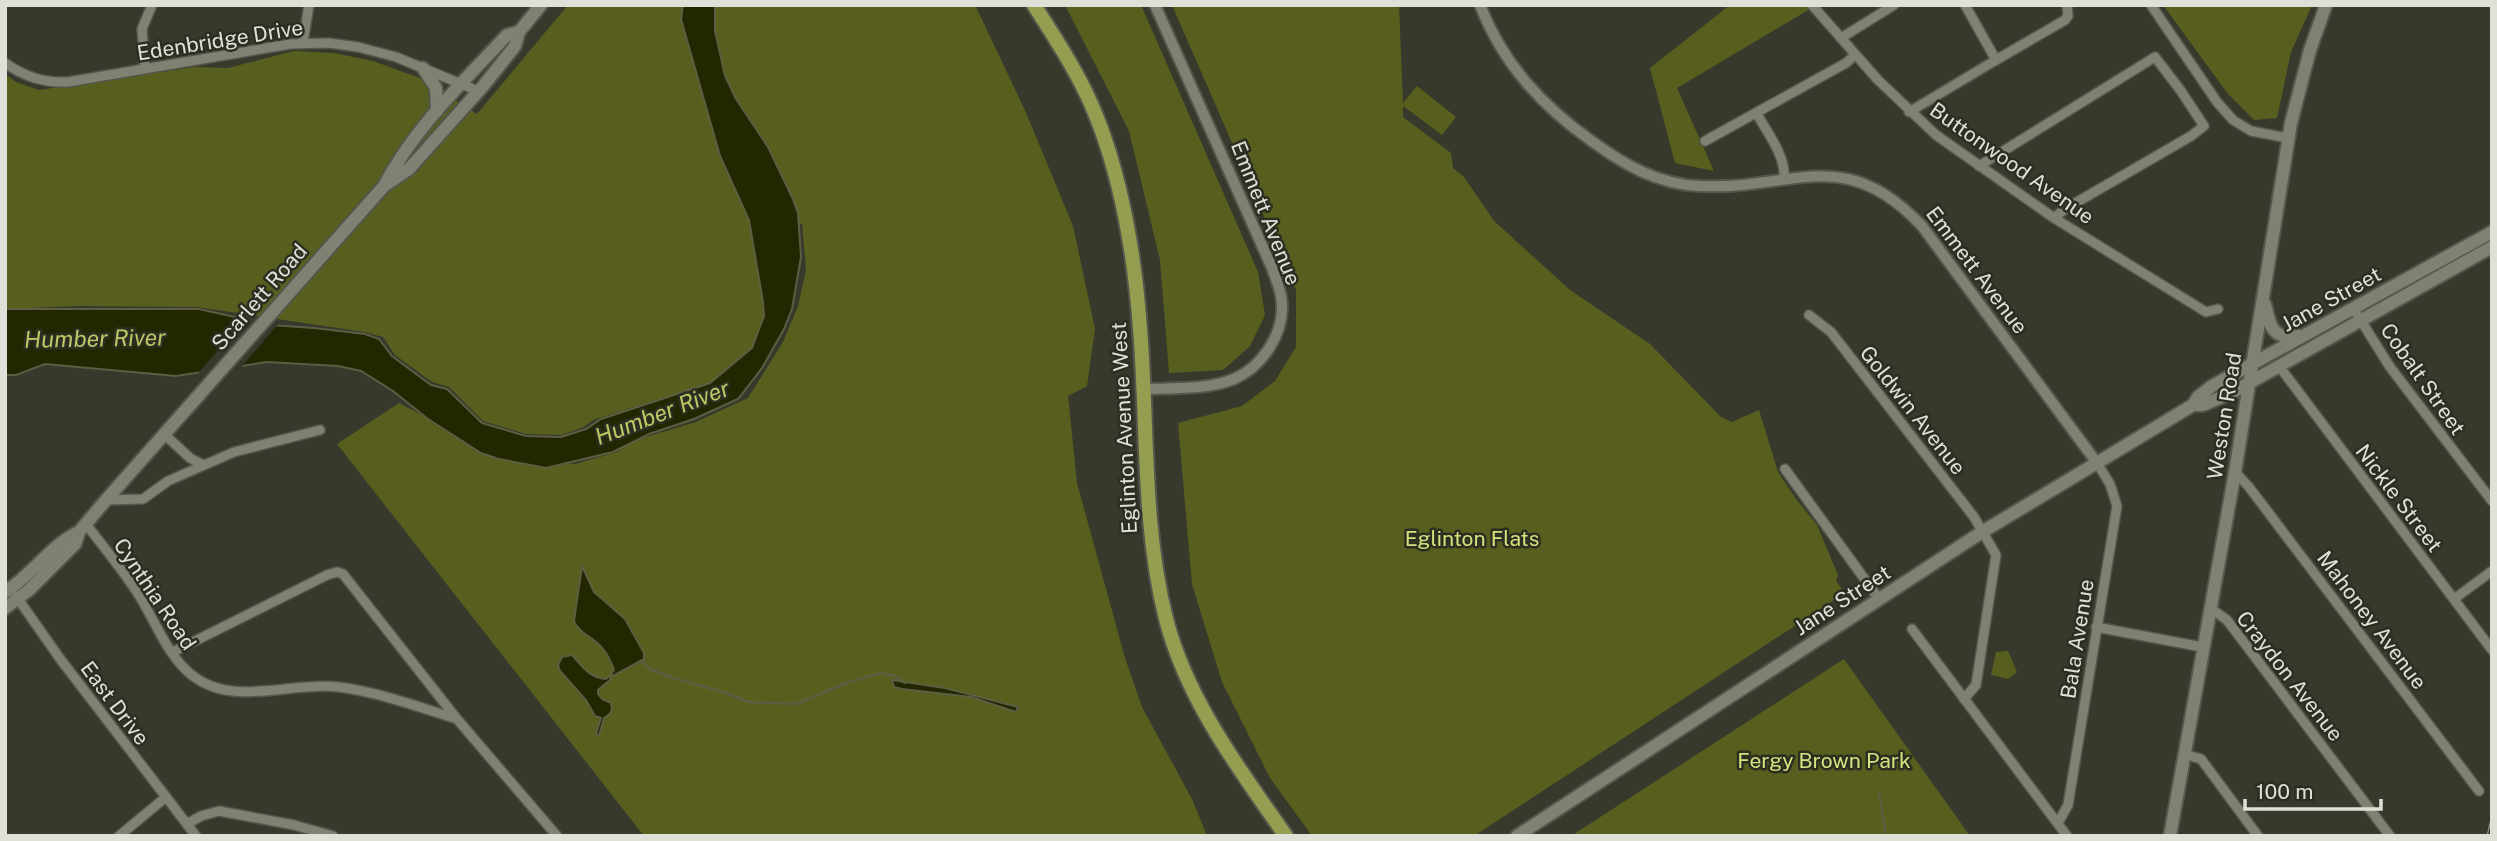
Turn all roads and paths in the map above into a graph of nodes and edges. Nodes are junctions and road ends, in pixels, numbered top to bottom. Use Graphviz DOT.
graph roads {
  1 [pos="152,5"];
  2 [pos="309,5"];
  3 [pos="541,5"];
  4 [pos="1034,5"];
  5 [pos="1155,5"];
  6 [pos="1480,5"];
  7 [pos="1812,5"];
  8 [pos="1894,5"];
  9 [pos="1965,5"];
  10 [pos="2067,5"];
  11 [pos="2151,5"];
  12 [pos="2326,5"];
  13 [pos="519,32"];
  14 [pos="1841,38"];
  15 [pos="303,42"];
  16 [pos="1855,55"];
  17 [pos="1996,60"];
  18 [pos="5,63"];
  19 [pos="145,68"];
  20 [pos="423,68"];
  21 [pos="461,85"];
  22 [pos="478,91"];
  23 [pos="437,111"];
  24 [pos="1909,112"];
  25 [pos="1757,114"];
  26 [pos="2288,138"];
  27 [pos="1705,141"];
  28 [pos="1979,166"];
  29 [pos="1784,178"];
  30 [pos="384,186"];
  31 [pos="2054,218"];
  32 [pos="2492,232"];
  33 [pos="2492,247"];
  34 [pos="2263,297"];
  35 [pos="2353,308"];
  36 [pos="2218,309"];
  37 [pos="1809,315"];
  38 [pos="2361,320"];
  39 [pos="2306,334"];
  40 [pos="2252,365"];
  41 [pos="2279,366"];
  42 [pos="2250,383"];
  43 [pos="1142,389"];
  44 [pos="2193,405"];
  45 [pos="320,430"];
  46 [pos="164,434"];
  47 [pos="2097,463"];
  48 [pos="203,465"];
  49 [pos="1785,469"];
  50 [pos="2235,472"];
  51 [pos="106,500"];
  52 [pos="2492,502"];
  53 [pos="83,528"];
  54 [pos="1982,532"];
  55 [pos="2492,571"];
  56 [pos="11,593"];
  57 [pos="1879,599"];
  58 [pos="2454,599"];
  59 [pos="5,608"];
  60 [pos="2210,608"];
  61 [pos="2096,627"];
  62 [pos="1912,629"];
  63 [pos="2202,647"];
  64 [pos="2492,650"];
  65 [pos="173,652"];
  66 [pos="1964,699"];
  67 [pos="457,719"];
  68 [pos="2184,754"];
  69 [pos="2479,791"];
  70 [pos="166,797"];
  71 [pos="2057,823"];
  72 [pos="187,824"];
  73 [pos="118,836"];
  74 [pos="195,836"];
  75 [pos="333,836"];
  76 [pos="557,836"];
  77 [pos="1286,836"];
  78 [pos="1517,836"];
  79 [pos="2067,836"];
  80 [pos="2170,836"];
  81 [pos="2258,836"];
  82 [pos="2390,836"];
  1 -- 19 [label="street"];
  2 -- 15 [label="street"];
  3 -- 13 [label="main road, Scarlett Road"];
  4 -- 43 [label="main road, Eglinton Avenue West"];
  5 -- 43 [label="street, Emmett Avenue"];
  6 -- 29 [label="street, Emmett Avenue"];
  7 -- 14 [label="street, Buttonwood Avenue"];
  8 -- 14 [label="street"];
  9 -- 17 [label="street"];
  10 -- 17 [label="street"];
  11 -- 26 [label="street"];
  12 -- 26 [label="main road, Weston Road"];
  13 -- 21 [label="main road, Scarlett Road"];
  13 -- 22 [label="main road, Scarlett Road"];
  14 -- 16 [label="street, Buttonwood Avenue"];
  15 -- 19 [label="street, Edenbridge Drive"];
  15 -- 20 [label="street, Edenbridge Drive"];
  16 -- 24 [label="street, Buttonwood Avenue"];
  16 -- 25 [label="street"];
  17 -- 24 [label="street"];
  18 -- 19 [label="street, Edenbridge Drive"];
  20 -- 21 [label="street, Edenbridge Drive"];
  20 -- 23 [label="main road"];
  21 -- 22 [label="street, Edenbridge Drive"];
  21 -- 23 [label="main road, Scarlett Road"];
  22 -- 30 [label="main road, Scarlett Road"];
  23 -- 30 [label="main road, Scarlett Road"];
  24 -- 28 [label="street, Buttonwood Avenue"];
  25 -- 27 [label="street"];
  25 -- 29 [label="street"];
  26 -- 34 [label="main road, Weston Road"];
  28 -- 31 [label="street, Buttonwood Avenue"];
  28 -- 31 [label="street"];
  29 -- 47 [label="street, Emmett Avenue"];
  30 -- 46 [label="main road, Scarlett Road"];
  31 -- 36 [label="street, Buttonwood Avenue"];
  32 -- 35 [label="main road, Jane Street"];
  33 -- 38 [label="main road, Jane Street"];
  34 -- 39 [label="main road"];
  34 -- 40 [label="main road, Weston Road"];
  35 -- 38 [label="street, Cobalt Street"];
  35 -- 39 [label="main road, Jane Street"];
  37 -- 54 [label="street, Goldwin Avenue"];
  38 -- 41 [label="main road, Jane Street"];
  38 -- 52 [label="street, Cobalt Street"];
  39 -- 40 [label="main road, Jane Street"];
  40 -- 42 [label="main road, Weston Road"];
  40 -- 44 [label="main road, Jane Street"];
  41 -- 42 [label="main road, Jane Street"];
  41 -- 58 [label="street, Nickle Street"];
  42 -- 44 [label="main road, Jane Street"];
  42 -- 50 [label="main road, Weston Road"];
  43 -- 77 [label="main road, Eglinton Avenue West"];
  44 -- 47 [label="main road, Jane Street"];
  45 -- 48 [label="street"];
  46 -- 48 [label="street"];
  46 -- 51 [label="main road, Scarlett Road"];
  47 -- 54 [label="main road, Jane Street"];
  47 -- 61 [label="street, Bala Avenue"];
  48 -- 51 [label="street"];
  49 -- 57 [label="street"];
  50 -- 60 [label="main road, Weston Road"];
  50 -- 69 [label="street, Mahoney Avenue"];
  51 -- 53 [label="main road, Scarlett Road"];
  53 -- 56 [label="main road, Scarlett Road"];
  53 -- 65 [label="street, Cynthia Road"];
  54 -- 57 [label="main road, Jane Street"];
  54 -- 66 [label="street, Goldwin Avenue"];
  55 -- 58 [label="street"];
  56 -- 59 [label="main road, Scarlett Road"];
  56 -- 70 [label="street, East Drive"];
  57 -- 78 [label="main road, Jane Street"];
  58 -- 64 [label="street, Nickle Street"];
  60 -- 63 [label="main road, Weston Road"];
  60 -- 82 [label="street, Craydon Avenue"];
  61 -- 63 [label="street"];
  61 -- 71 [label="street, Bala Avenue"];
  62 -- 66 [label="street"];
  63 -- 68 [label="main road, Weston Road"];
  65 -- 67 [label="street, Cynthia Road"];
  65 -- 67 [label="street"];
  66 -- 71 [label="street"];
  67 -- 76 [label="street"];
  68 -- 80 [label="main road, Weston Road"];
  68 -- 81 [label="street"];
  70 -- 72 [label="street, East Drive"];
  70 -- 73 [label="street"];
  71 -- 79 [label="street"];
  72 -- 74 [label="street, East Drive"];
  72 -- 75 [label="street"];
}
